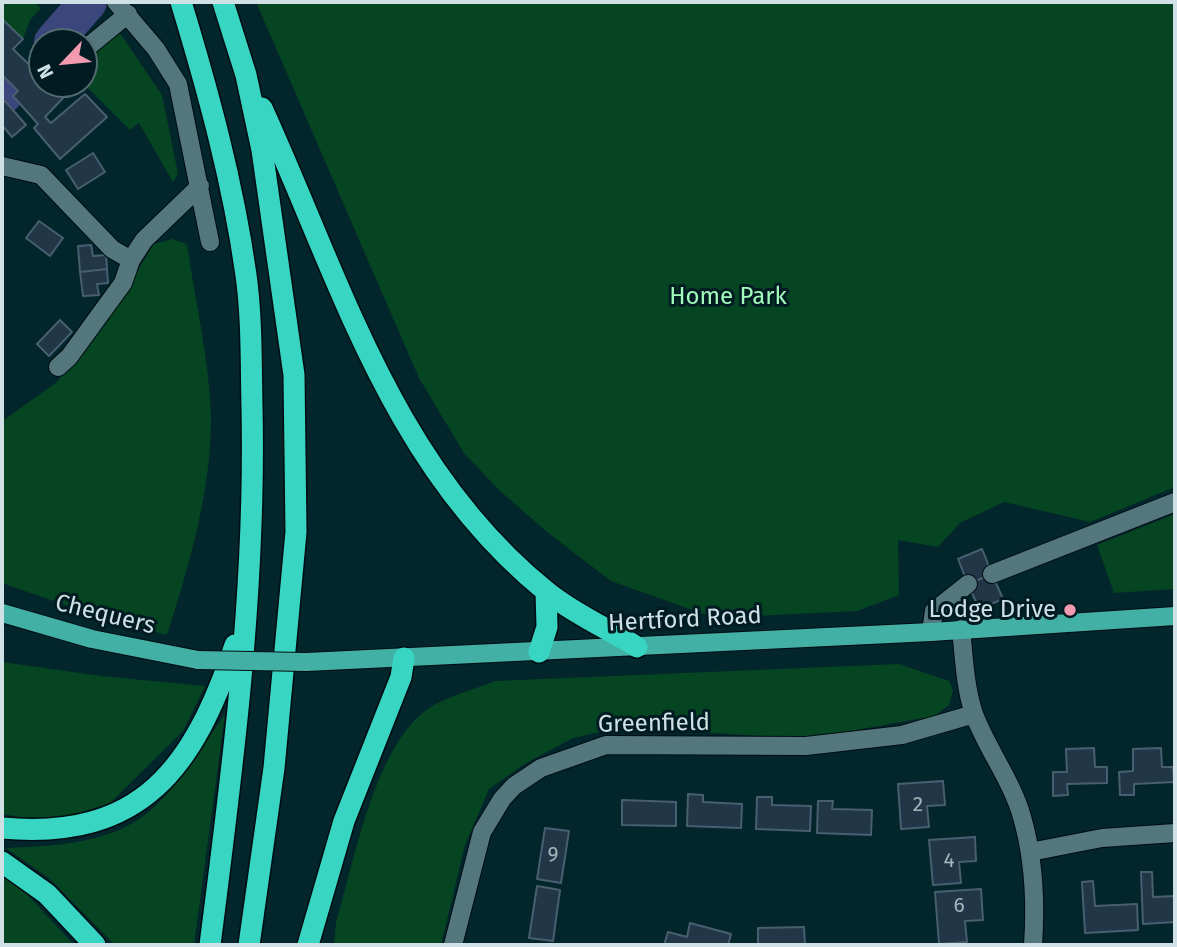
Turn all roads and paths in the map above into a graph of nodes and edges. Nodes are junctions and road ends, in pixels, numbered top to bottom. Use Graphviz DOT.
graph roads {
  1 [pos="181,2"];
  2 [pos="223,2"];
  3 [pos="122,8"];
  4 [pos="98,35"];
  5 [pos="246,75"];
  6 [pos="2,166"];
  7 [pos="200,186"];
  8 [pos="210,242"];
  9 [pos="131,260"];
  10 [pos="58,367"];
  11 [pos="1175,502"];
  12 [pos="992,574"];
  13 [pos="968,584"];
  14 [pos="546,591"];
  15 [pos="249,605"];
  16 [pos="2,613"];
  17 [pos="1175,616"];
  18 [pos="961,629"];
  19 [pos="931,632"];
  20 [pos="637,647"];
  21 [pos="539,652"];
  22 [pos="404,658"];
  23 [pos="198,660"];
  24 [pos="974,714"];
  25 [pos="2,828"];
  26 [pos="1175,833"];
  27 [pos="1030,852"];
  28 [pos="2,862"];
  29 [pos="95,945"];
  30 [pos="210,945"];
  31 [pos="249,945"];
  32 [pos="309,945"];
  33 [pos="453,945"];
  34 [pos="1033,945"];
  1 -- 15 [label="highway"];
  2 -- 5 [label="highway"];
  3 -- 4 [label="street"];
  3 -- 7 [label="street"];
  5 -- 14 [label="highway"];
  5 -- 31 [label="highway"];
  6 -- 9 [label="street"];
  7 -- 8 [label="street"];
  7 -- 9 [label="street"];
  9 -- 10 [label="street"];
  11 -- 12 [label="street"];
  13 -- 19 [label="street"];
  14 -- 20 [label="highway"];
  14 -- 21 [label="highway"];
  15 -- 25 [label="highway"];
  15 -- 30 [label="highway"];
  16 -- 23 [label="main road, Chequers"];
  17 -- 18 [label="main road, Hertford Road"];
  18 -- 19 [label="main road, Hertford Road"];
  18 -- 24 [label="street"];
  19 -- 20 [label="main road, Hertford Road"];
  20 -- 21 [label="main road, Hertford Road"];
  21 -- 22 [label="main road, Hertford Road"];
  22 -- 23 [label="main road, Hertford Road, bridge"];
  22 -- 32 [label="highway"];
  24 -- 27 [label="street"];
  24 -- 33 [label="street, Greenfield"];
  26 -- 27 [label="street"];
  27 -- 34 [label="street"];
  28 -- 29 [label="highway"];
}
